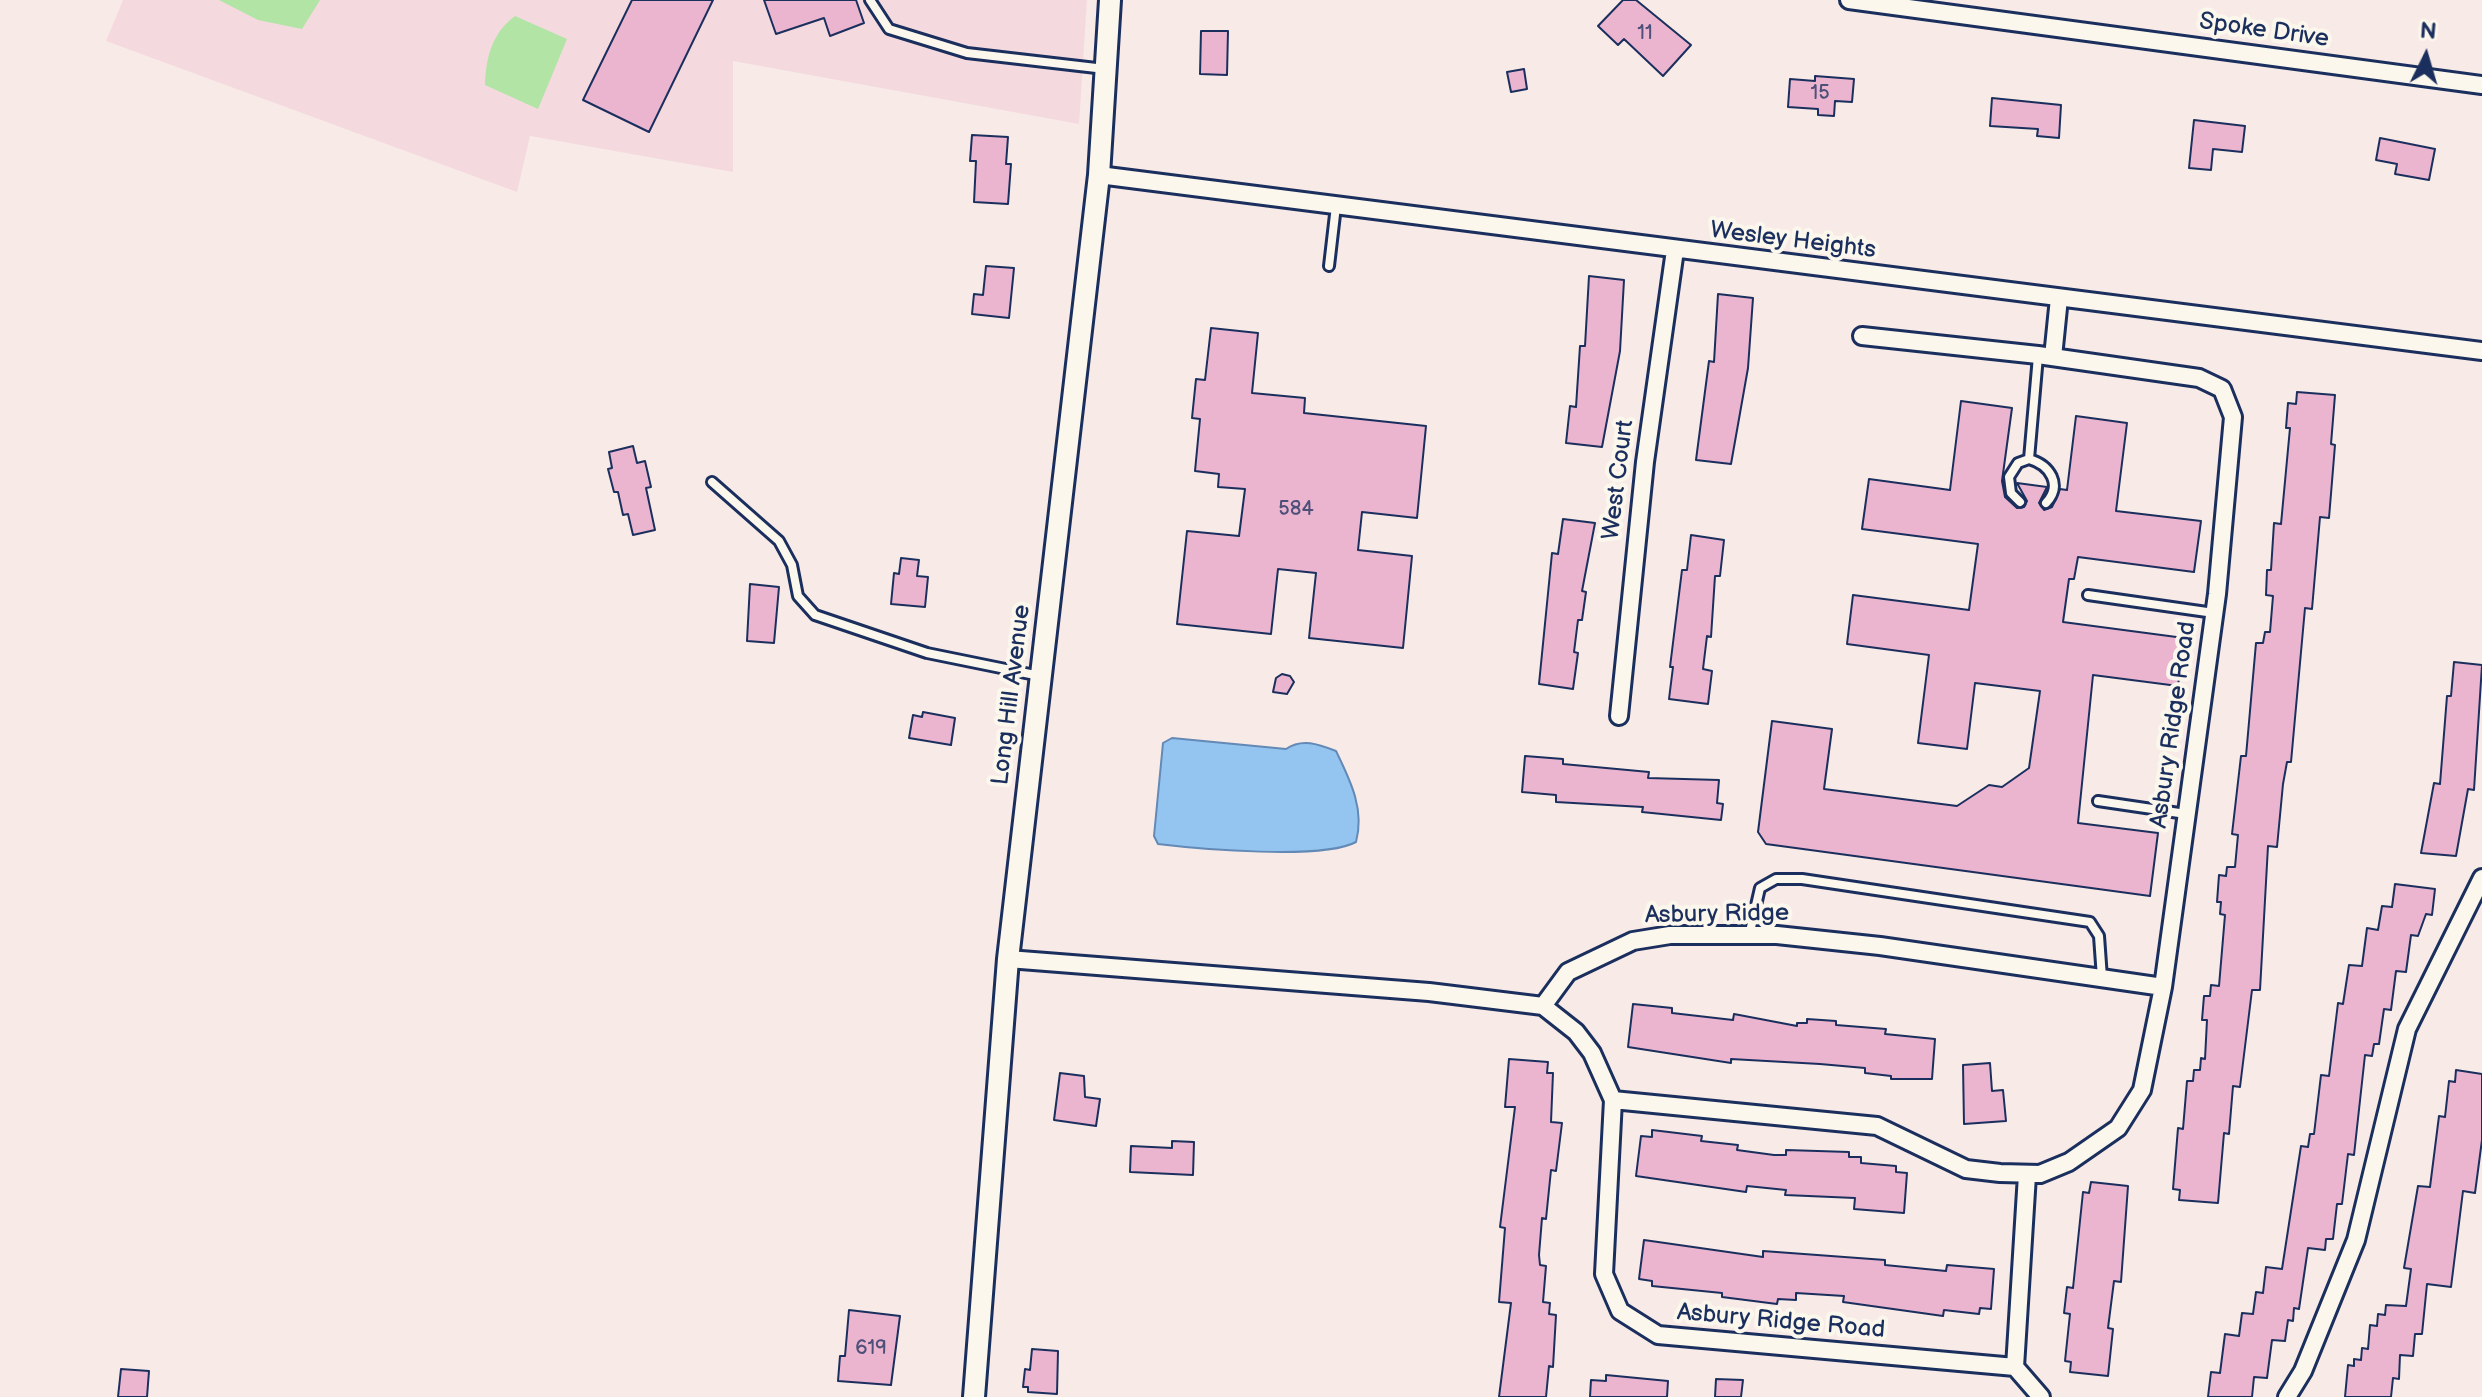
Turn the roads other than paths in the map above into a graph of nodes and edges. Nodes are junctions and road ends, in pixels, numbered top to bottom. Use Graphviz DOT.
graph roads {
  1 [pos="870,0"];
  2 [pos="1110,0"];
  3 [pos="1849,0"];
  4 [pos="1105,69"];
  5 [pos="2482,85"];
  6 [pos="1099,175"];
  7 [pos="1336,206"];
  8 [pos="1675,250"];
  9 [pos="1329,266"];
  10 [pos="2059,298"];
  11 [pos="1862,336"];
  12 [pos="2482,351"];
  13 [pos="2046,356"];
  14 [pos="2029,459"];
  15 [pos="712,482"];
  16 [pos="2020,502"];
  17 [pos="2046,503"];
  18 [pos="2088,595"];
  19 [pos="2214,613"];
  20 [pos="1041,676"];
  21 [pos="1619,716"];
  22 [pos="2098,801"];
  23 [pos="2186,814"];
  24 [pos="2482,878"];
  25 [pos="1749,936"];
  26 [pos="1008,959"];
  27 [pos="2102,978"];
  28 [pos="2163,987"];
  29 [pos="1543,1006"];
  30 [pos="1613,1100"];
  31 [pos="2027,1175"];
  32 [pos="2015,1367"];
  33 [pos="974,1397"];
  34 [pos="2041,1397"];
  35 [pos="2287,1397"];
  1 -- 4 [label="lane"];
  2 -- 4 [label="street, Long Hill Avenue"];
  3 -- 5 [label="street, Spoke Drive"];
  4 -- 6 [label="street, Long Hill Avenue"];
  6 -- 7 [label="street, Wesley Heights"];
  6 -- 20 [label="street, Long Hill Avenue"];
  7 -- 8 [label="street, Wesley Heights"];
  7 -- 9 [label="lane"];
  8 -- 10 [label="street, Wesley Heights"];
  8 -- 21 [label="street, West Court"];
  10 -- 12 [label="street, Wesley Heights"];
  10 -- 13 [label="street"];
  11 -- 13 [label="street, Asbury Ridge Road"];
  13 -- 14 [label="lane"];
  13 -- 19 [label="street, Asbury Ridge Road"];
  14 -- 16 [label="lane"];
  14 -- 17 [label="lane"];
  15 -- 20 [label="lane"];
  18 -- 19 [label="lane"];
  19 -- 23 [label="street, Asbury Ridge Road"];
  20 -- 26 [label="street, Long Hill Avenue"];
  22 -- 23 [label="lane"];
  23 -- 28 [label="street, Asbury Ridge Road"];
  24 -- 35 [label="street"];
  25 -- 27 [label="street, Asbury Ridge"];
  25 -- 27 [label="lane"];
  25 -- 29 [label="street, Asbury Ridge"];
  26 -- 29 [label="street"];
  26 -- 33 [label="street, Long Hill Avenue"];
  27 -- 28 [label="street, Asbury Ridge"];
  28 -- 31 [label="street, Asbury Ridge Road"];
  29 -- 30 [label="street, Asbury Ridge Road"];
  30 -- 31 [label="street, Asbury Ridge Road"];
  30 -- 32 [label="street, Asbury Ridge Road"];
  31 -- 32 [label="street"];
  32 -- 34 [label="street"];
}
